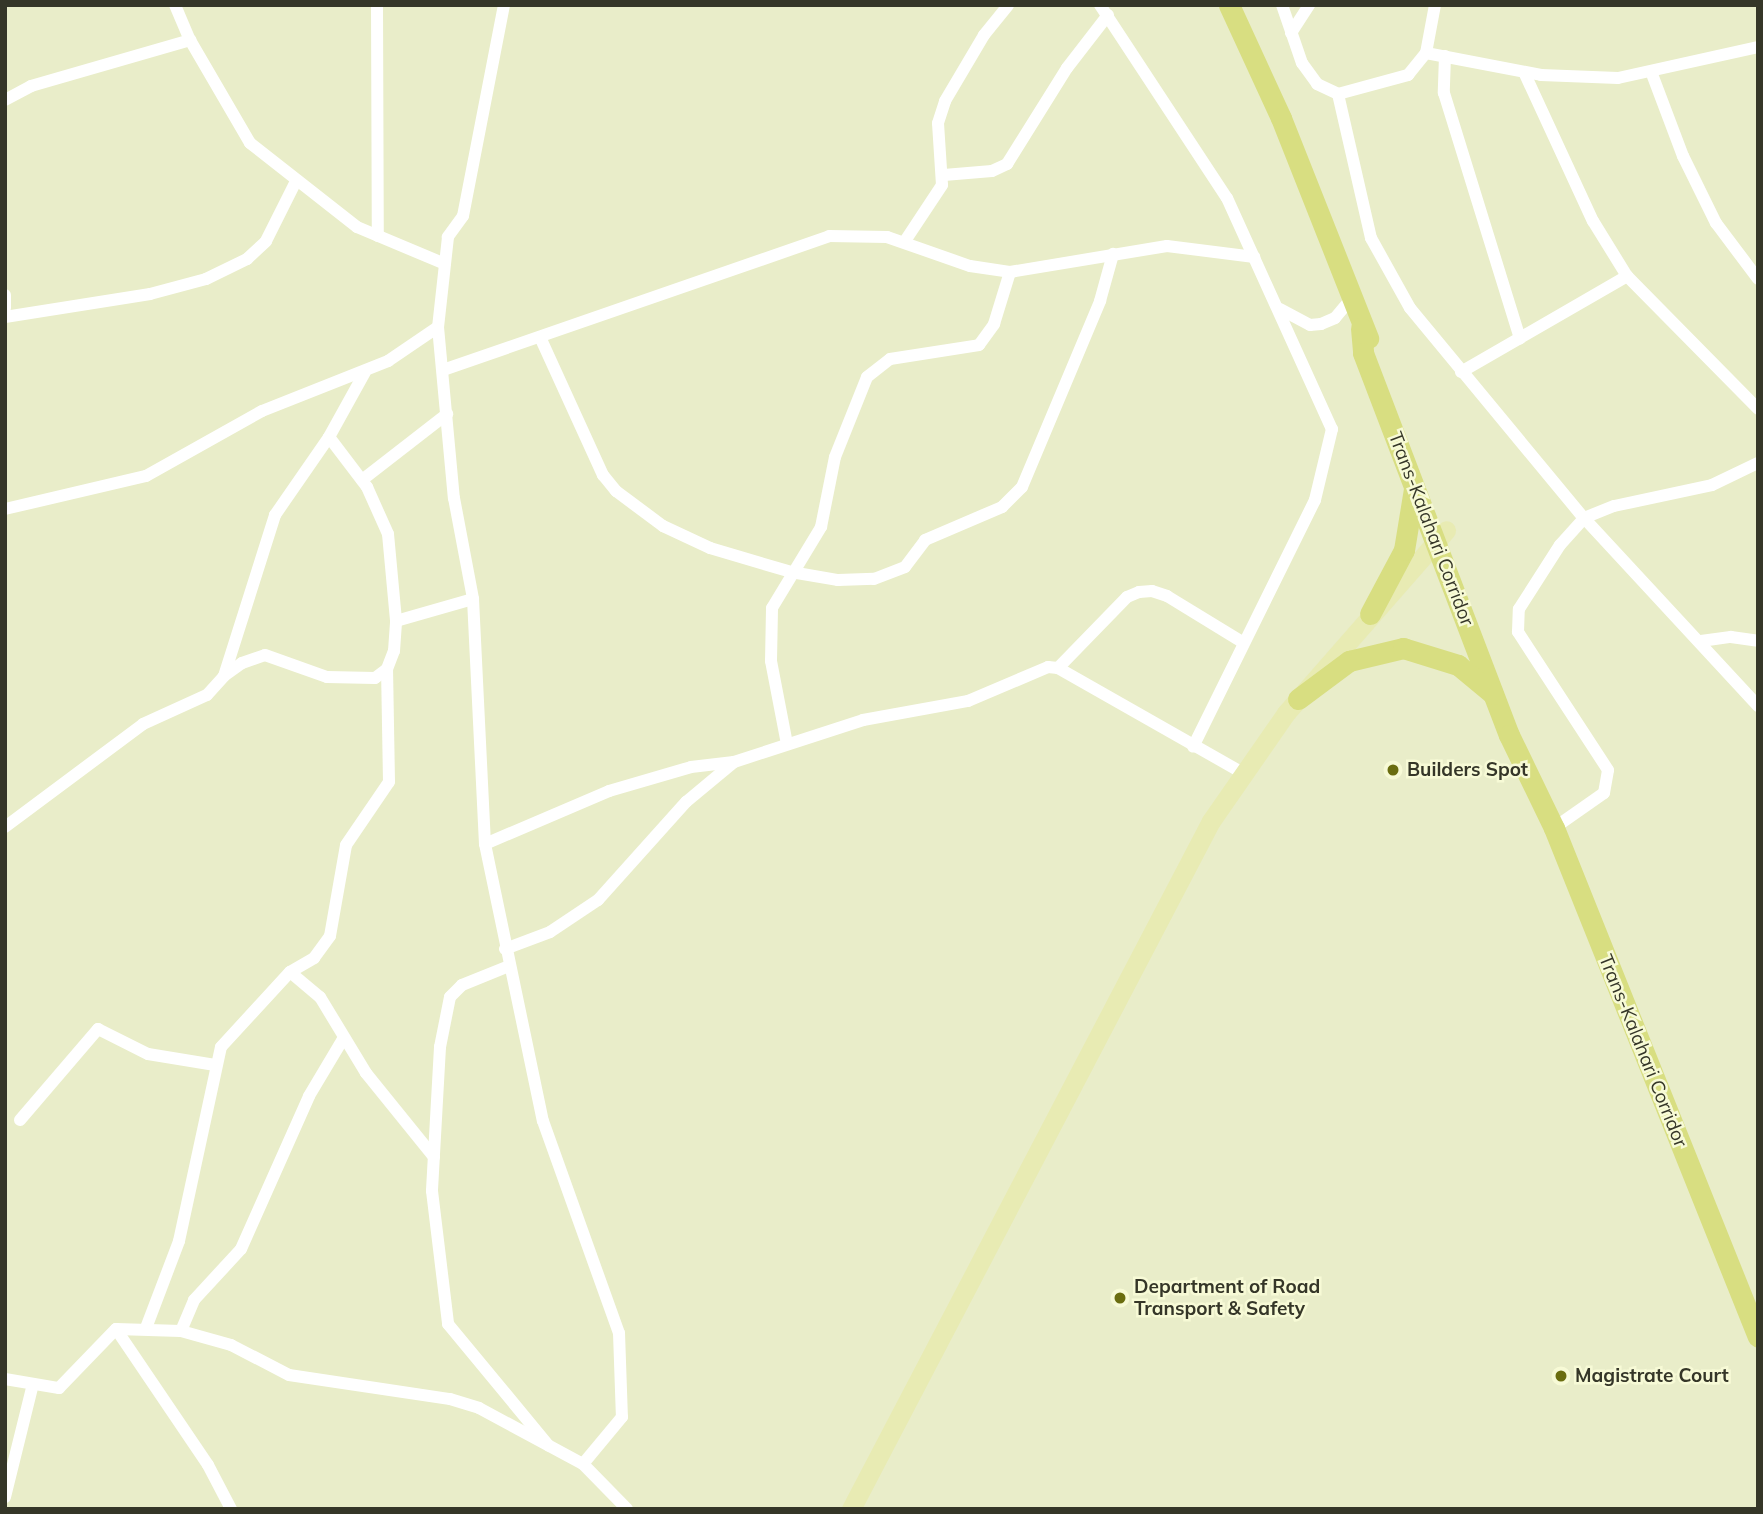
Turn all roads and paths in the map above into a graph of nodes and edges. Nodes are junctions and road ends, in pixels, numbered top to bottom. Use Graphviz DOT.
graph roads {
  1 [pos="175,5"];
  2 [pos="377,5"];
  3 [pos="504,5"];
  4 [pos="1008,5"];
  5 [pos="1229,5"];
  6 [pos="1282,5"];
  7 [pos="1309,5"];
  8 [pos="1435,5"];
  9 [pos="1104,10"];
  10 [pos="1291,33"];
  11 [pos="190,40"];
  12 [pos="1758,47"];
  13 [pos="1426,53"];
  14 [pos="1445,56"];
  15 [pos="1524,72"];
  16 [pos="1652,74"];
  17 [pos="1338,94"];
  18 [pos="5,100"];
  19 [pos="944,175"];
  20 [pos="296,181"];
  21 [pos="378,236"];
  22 [pos="905,241"];
  23 [pos="1113,254"];
  24 [pos="1254,257"];
  25 [pos="445,264"];
  26 [pos="1010,272"];
  27 [pos="1627,276"];
  28 [pos="1758,279"];
  29 [pos="5,295"];
  30 [pos="1350,300"];
  31 [pos="5,308"];
  32 [pos="1278,308"];
  33 [pos="5,317"];
  34 [pos="438,327"];
  35 [pos="1361,328"];
  36 [pos="540,337"];
  37 [pos="1520,338"];
  38 [pos="443,370"];
  39 [pos="365,372"];
  40 [pos="1461,372"];
  41 [pos="1758,409"];
  42 [pos="447,414"];
  43 [pos="329,437"];
  44 [pos="1758,463"];
  45 [pos="362,480"];
  46 [pos="1414,483"];
  47 [pos="5,509"];
  48 [pos="1584,518"];
  49 [pos="1441,535"];
  50 [pos="792,572"];
  51 [pos="473,599"];
  52 [pos="1370,614"];
  53 [pos="396,621"];
  54 [pos="1701,641"];
  55 [pos="1758,641"];
  56 [pos="1242,642"];
  57 [pos="1058,668"];
  58 [pos="387,669"];
  59 [pos="224,676"];
  60 [pos="1494,695"];
  61 [pos="1298,699"];
  62 [pos="1758,706"];
  63 [pos="787,744"];
  64 [pos="1193,747"];
  65 [pos="734,762"];
  66 [pos="1527,766"];
  67 [pos="1241,772"];
  68 [pos="5,827"];
  69 [pos="1554,828"];
  70 [pos="485,844"];
  71 [pos="505,949"];
  72 [pos="509,966"];
  73 [pos="290,972"];
  74 [pos="343,1039"];
  75 [pos="215,1065"];
  76 [pos="20,1120"];
  77 [pos="434,1157"];
  78 [pos="146,1328"];
  79 [pos="116,1329"];
  80 [pos="181,1331"];
  81 [pos="1758,1337"];
  82 [pos="5,1378"];
  83 [pos="33,1384"];
  84 [pos="552,1451"];
  85 [pos="583,1464"];
  86 [pos="5,1497"];
  87 [pos="231,1509"];
  88 [pos="627,1509"];
  89 [pos="851,1509"];
  1 -- 11 [label="street"];
  2 -- 21 [label="street"];
  3 -- 25 [label="street"];
  4 -- 19 [label="street"];
  5 -- 30 [label="highway, Trans-Kalahari Corridor"];
  6 -- 10 [label="street"];
  7 -- 10 [label="street"];
  8 -- 13 [label="street"];
  9 -- 19 [label="street"];
  9 -- 24 [label="street"];
  10 -- 17 [label="street"];
  11 -- 18 [label="street"];
  11 -- 20 [label="street"];
  12 -- 16 [label="street"];
  13 -- 14 [label="street"];
  13 -- 17 [label="street"];
  14 -- 15 [label="street"];
  14 -- 37 [label="street"];
  15 -- 16 [label="street"];
  15 -- 27 [label="street"];
  16 -- 28 [label="street"];
  17 -- 40 [label="street"];
  19 -- 22 [label="street"];
  20 -- 21 [label="street"];
  20 -- 33 [label="street"];
  21 -- 25 [label="street"];
  22 -- 26 [label="street"];
  22 -- 36 [label="street"];
  23 -- 24 [label="street"];
  23 -- 26 [label="street"];
  23 -- 50 [label="street"];
  24 -- 32 [label="street"];
  25 -- 34 [label="street"];
  26 -- 50 [label="street"];
  27 -- 37 [label="street"];
  27 -- 41 [label="street"];
  29 -- 31 [label="street"];
  30 -- 32 [label="street"];
  30 -- 35 [label="highway, Trans-Kalahari Corridor"];
  32 -- 56 [label="street"];
  34 -- 38 [label="street"];
  34 -- 39 [label="street"];
  35 -- 46 [label="highway, Trans-Kalahari Corridor"];
  35 -- 49 [label="highway, Trans-Kalahari Corridor"];
  36 -- 38 [label="street"];
  36 -- 50 [label="street"];
  37 -- 40 [label="street"];
  38 -- 42 [label="street"];
  39 -- 43 [label="street"];
  39 -- 47 [label="street"];
  40 -- 48 [label="street"];
  42 -- 45 [label="street"];
  42 -- 51 [label="street"];
  43 -- 45 [label="street"];
  43 -- 59 [label="street"];
  44 -- 48 [label="street"];
  45 -- 53 [label="street"];
  46 -- 49 [label="highway, Trans-Kalahari Corridor"];
  46 -- 52 [label="highway"];
  48 -- 54 [label="street"];
  48 -- 69 [label="street"];
  49 -- 52 [label="main road"];
  49 -- 60 [label="highway, Trans-Kalahari Corridor"];
  49 -- 66 [label="highway, Trans-Kalahari Corridor"];
  50 -- 63 [label="street"];
  51 -- 53 [label="street"];
  51 -- 70 [label="street"];
  52 -- 61 [label="main road"];
  53 -- 58 [label="street"];
  54 -- 55 [label="street"];
  54 -- 62 [label="street"];
  56 -- 57 [label="street"];
  56 -- 64 [label="street"];
  57 -- 63 [label="street"];
  57 -- 64 [label="street"];
  58 -- 59 [label="street"];
  58 -- 73 [label="street"];
  59 -- 68 [label="street"];
  60 -- 61 [label="highway"];
  60 -- 66 [label="highway, Trans-Kalahari Corridor"];
  61 -- 67 [label="main road"];
  63 -- 65 [label="street"];
  64 -- 67 [label="street"];
  65 -- 70 [label="street"];
  65 -- 71 [label="street"];
  66 -- 69 [label="highway, Trans-Kalahari Corridor"];
  67 -- 89 [label="main road"];
  69 -- 81 [label="highway, Trans-Kalahari Corridor"];
  70 -- 71 [label="street"];
  71 -- 72 [label="street"];
  72 -- 77 [label="street"];
  72 -- 85 [label="street"];
  73 -- 74 [label="street"];
  73 -- 75 [label="street"];
  74 -- 77 [label="street"];
  74 -- 80 [label="street"];
  75 -- 76 [label="street"];
  75 -- 78 [label="street"];
  77 -- 84 [label="street"];
  78 -- 79 [label="street"];
  78 -- 80 [label="street"];
  79 -- 83 [label="street"];
  79 -- 87 [label="street"];
  80 -- 84 [label="street"];
  82 -- 83 [label="street"];
  83 -- 86 [label="street"];
  84 -- 85 [label="street"];
  85 -- 88 [label="street"];
}
